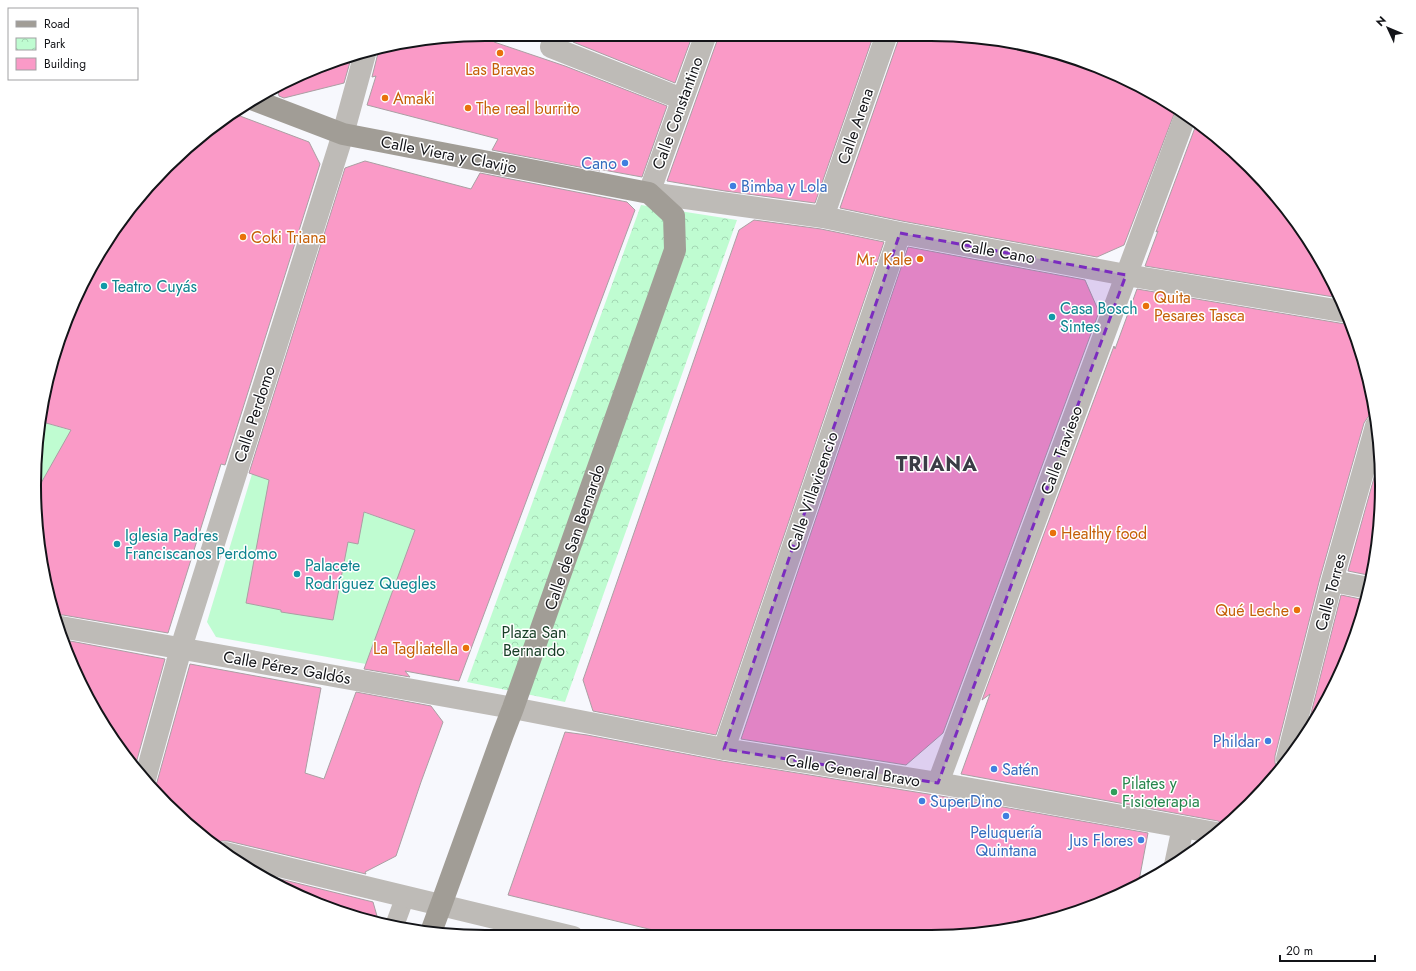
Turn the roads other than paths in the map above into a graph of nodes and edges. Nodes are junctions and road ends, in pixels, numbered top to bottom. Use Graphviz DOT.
graph roads {
  1 [pos="553,41"];
  2 [pos="703,41"];
  3 [pos="886,41"];
  4 [pos="364,58"];
  5 [pos="682,99"];
  6 [pos="261,103"];
  7 [pos="1184,121"];
  8 [pos="343,134"];
  9 [pos="649,193"];
  10 [pos="823,218"];
  11 [pos="900,233"];
  12 [pos="1126,275"];
  13 [pos="1339,311"];
  14 [pos="1372,439"];
  15 [pos="1332,582"];
  16 [pos="1363,587"];
  17 [pos="65,628"];
  18 [pos="181,648"];
  19 [pos="513,708"];
  20 [pos="1290,746"];
  21 [pos="724,749"];
  22 [pos="147,773"];
  23 [pos="938,783"];
  24 [pos="1184,827"];
  25 [pos="1209,832"];
  26 [pos="1177,855"];
  27 [pos="243,857"];
  28 [pos="405,897"];
  29 [pos="442,906"];
  30 [pos="396,920"];
  31 [pos="433,927"];
  32 [pos="543,930"];
  1 -- 5 [label="street"];
  2 -- 5 [label="street, Calle Constantino"];
  3 -- 10 [label="street, Calle Arena"];
  4 -- 8 [label="street, Calle Perdomo"];
  5 -- 9 [label="street, Calle Constantino"];
  6 -- 8 [label="street, Calle Viera y Clavijo"];
  7 -- 12 [label="street, Calle Travieso"];
  8 -- 9 [label="street, Calle Viera y Clavijo"];
  8 -- 18 [label="street, Calle Perdomo"];
  9 -- 10 [label="street, Calle Cano"];
  9 -- 19 [label="street, Calle de San Bernardo"];
  10 -- 11 [label="street, Calle Cano"];
  11 -- 12 [label="street, Calle Cano"];
  11 -- 21 [label="street, Calle Villavicencio"];
  12 -- 13 [label="street, Calle Cano"];
  12 -- 23 [label="street, Calle Travieso"];
  14 -- 15 [label="street, Calle Torres"];
  15 -- 16 [label="street"];
  15 -- 20 [label="street, Calle Torres"];
  17 -- 18 [label="street, Calle Pérez Galdós"];
  18 -- 19 [label="street, Calle Pérez Galdós"];
  18 -- 22 [label="street, Calle Perdomo"];
  19 -- 21 [label="street, Calle General Bravo"];
  19 -- 29 [label="street, Calle de San Bernardo"];
  21 -- 23 [label="street, Calle General Bravo"];
  23 -- 24 [label="street, Calle General Bravo"];
  24 -- 25 [label="street, Calle General Bravo"];
  24 -- 26 [label="street"];
  27 -- 28 [label="street"];
  28 -- 29 [label="street"];
  28 -- 30 [label="lane"];
  29 -- 31 [label="street, Calle de San Bernardo"];
  29 -- 32 [label="street"];
}
